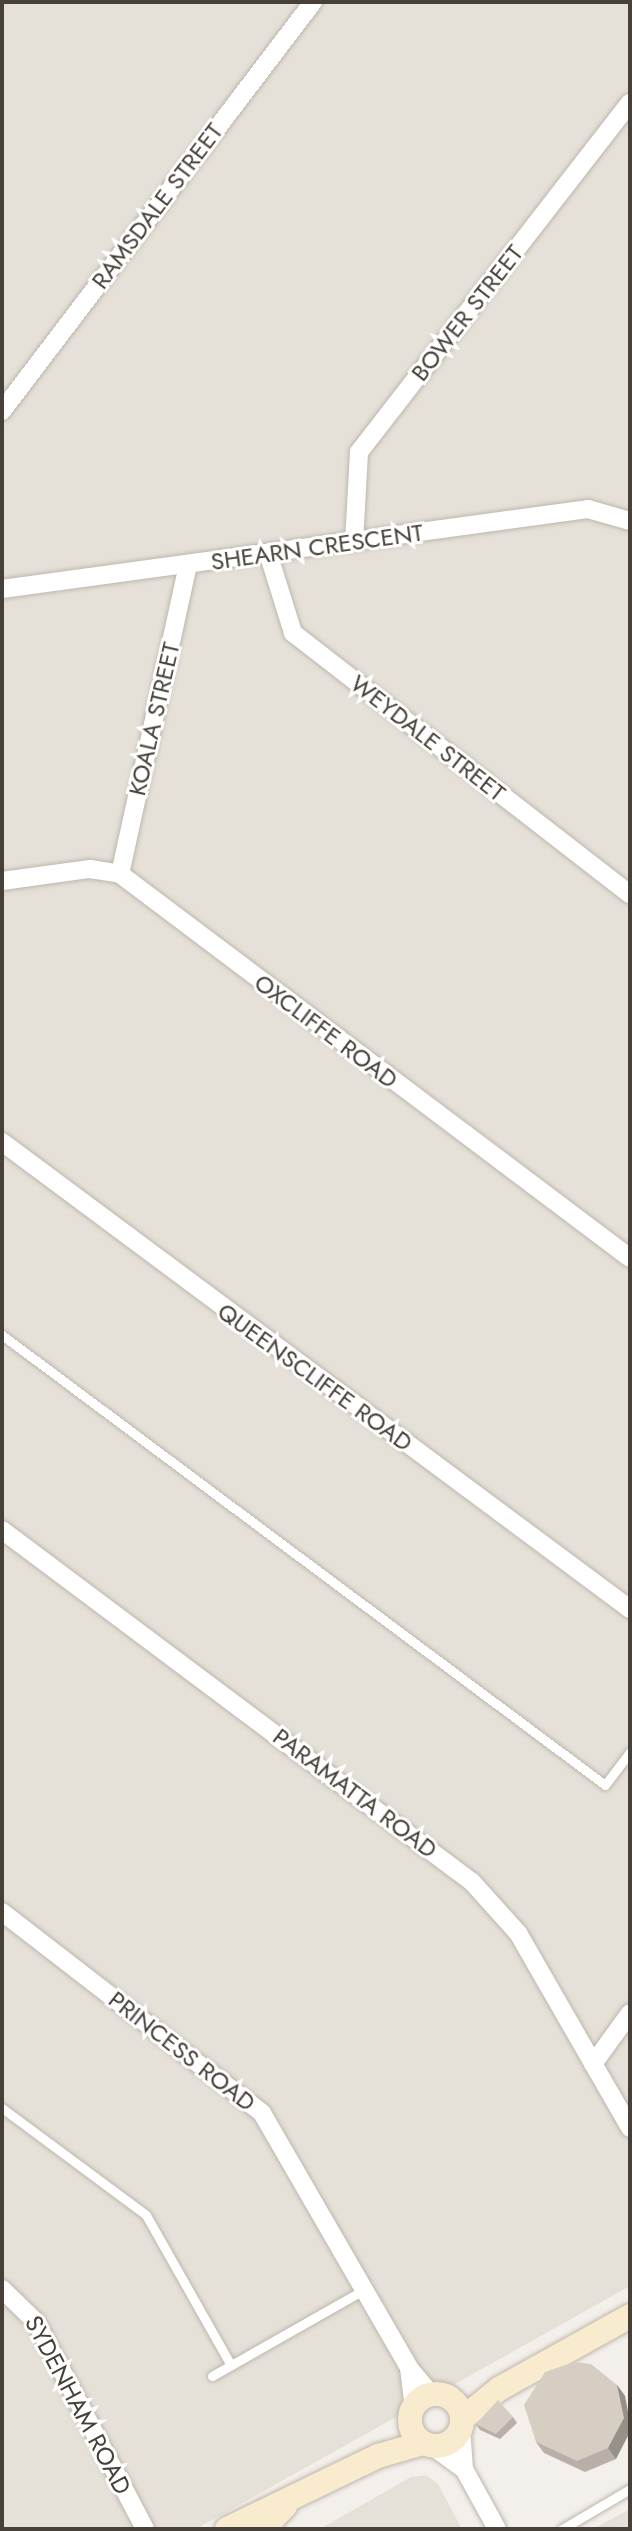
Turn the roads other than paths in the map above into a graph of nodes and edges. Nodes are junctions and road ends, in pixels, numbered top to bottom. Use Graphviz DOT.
graph roads {
  1 [pos="313,2"];
  2 [pos="630,103"];
  3 [pos="2,411"];
  4 [pos="630,521"];
  5 [pos="354,542"];
  6 [pos="268,553"];
  7 [pos="188,564"];
  8 [pos="2,589"];
  9 [pos="120,874"];
  10 [pos="2,881"];
  11 [pos="630,894"];
  12 [pos="2,1142"];
  13 [pos="630,1258"];
  14 [pos="2,1335"];
  15 [pos="2,1530"];
  16 [pos="630,1609"];
  17 [pos="630,1752"];
  18 [pos="2,1912"];
  19 [pos="630,2014"];
  20 [pos="593,2064"];
  21 [pos="2,2108"];
  22 [pos="630,2128"];
  23 [pos="2,2289"];
  24 [pos="365,2289"];
  25 [pos="630,2316"];
  26 [pos="231,2365"];
  27 [pos="212,2376"];
  28 [pos="499,2389"];
  29 [pos="427,2419"];
  30 [pos="461,2424"];
  31 [pos="464,2469"];
  32 [pos="630,2490"];
  33 [pos="285,2506"];
  34 [pos="145,2529"];
  35 [pos="227,2529"];
  36 [pos="263,2529"];
  37 [pos="497,2529"];
  38 [pos="562,2529"];
  1 -- 3 [label="street, RAMSDALE STREET"];
  2 -- 5 [label="street, BOWER STREET"];
  4 -- 5 [label="street, SHEARN CRESCENT"];
  5 -- 6 [label="street, SHEARN CRESCENT"];
  6 -- 7 [label="street, SHEARN CRESCENT"];
  6 -- 11 [label="street, WEYDALE STREET"];
  7 -- 8 [label="street, SHEARN CRESCENT"];
  7 -- 9 [label="street, KOALA STREET"];
  9 -- 10 [label="street, OXCLIFFE ROAD"];
  9 -- 13 [label="street, OXCLIFFE ROAD"];
  12 -- 16 [label="street, QUEENSCLIFFE ROAD"];
  14 -- 17 [label="lane"];
  15 -- 20 [label="street, PARAMATTA ROAD"];
  18 -- 24 [label="street, PRINCESS ROAD"];
  19 -- 20 [label="street"];
  20 -- 22 [label="street, PARAMATTA ROAD"];
  21 -- 26 [label="lane"];
  23 -- 34 [label="street, SYDENHAM ROAD"];
  24 -- 26 [label="lane"];
  24 -- 29 [label="street, PRINCESS ROAD"];
  25 -- 28 [label="main road"];
  26 -- 27 [label="lane"];
  28 -- 29 [label="main road"];
  28 -- 30 [label="main road"];
  29 -- 30 [label="main road"];
  29 -- 30 [label="main road"];
  29 -- 31 [label="street"];
  29 -- 33 [label="main road"];
  30 -- 31 [label="street"];
  31 -- 37 [label="street"];
  32 -- 38 [label="lane"];
  33 -- 35 [label="main road"];
  33 -- 36 [label="main road"];
}
